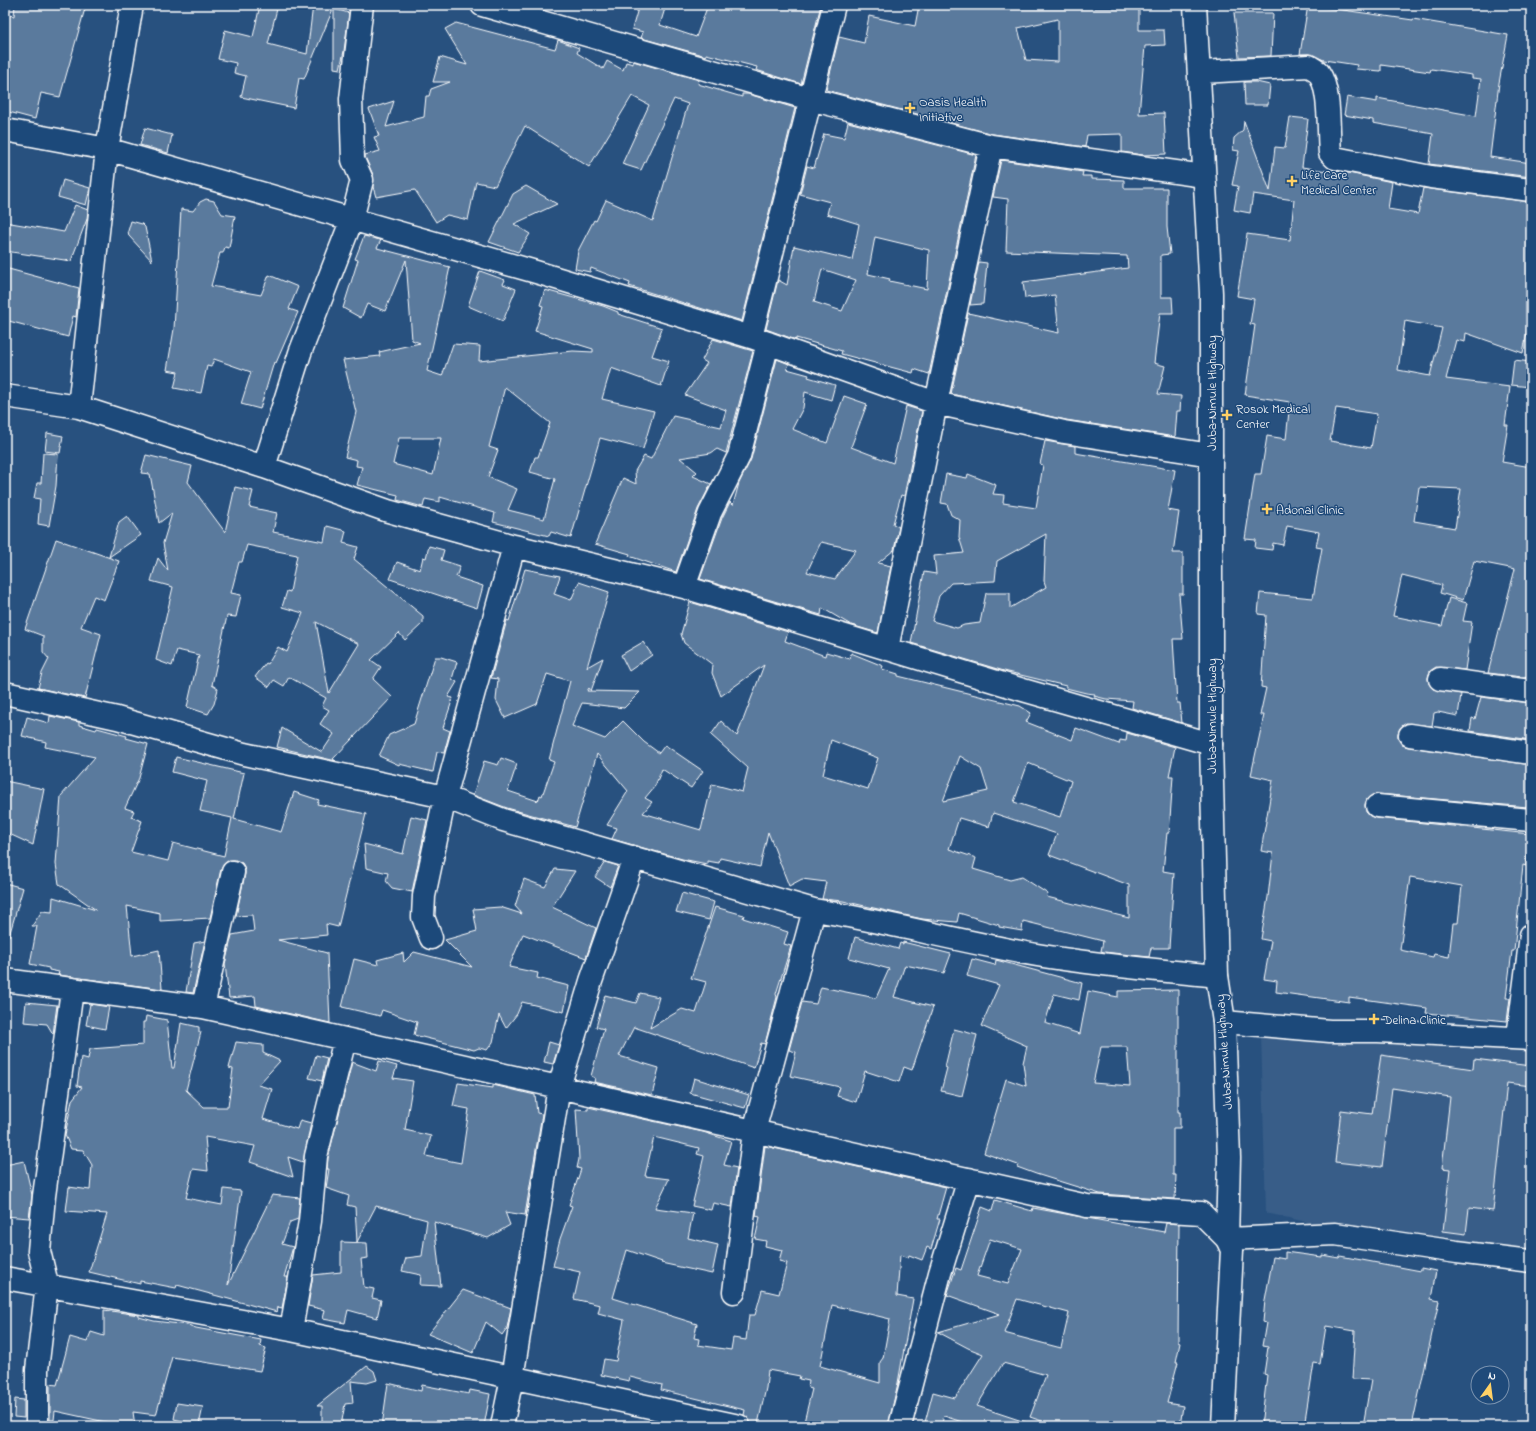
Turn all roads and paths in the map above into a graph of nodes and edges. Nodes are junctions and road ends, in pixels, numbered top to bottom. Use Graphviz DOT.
graph roads {
  1 [pos="132,5"];
  2 [pos="362,5"];
  3 [pos="482,5"];
  4 [pos="834,5"];
  5 [pos="1195,5"];
  6 [pos="1202,72"];
  7 [pos="810,99"];
  8 [pos="5,130"];
  9 [pos="991,146"];
  10 [pos="107,149"];
  11 [pos="1204,176"];
  12 [pos="1531,190"];
  13 [pos="352,220"];
  14 [pos="760,340"];
  15 [pos="5,396"];
  16 [pos="936,403"];
  17 [pos="79,407"];
  18 [pos="1211,455"];
  19 [pos="264,467"];
  20 [pos="514,546"];
  21 [pos="684,587"];
  22 [pos="887,649"];
  23 [pos="1440,680"];
  24 [pos="1531,691"];
  25 [pos="5,693"];
  26 [pos="1410,735"];
  27 [pos="1211,744"];
  28 [pos="1531,753"];
  29 [pos="445,797"];
  30 [pos="1377,806"];
  31 [pos="1531,820"];
  32 [pos="634,858"];
  33 [pos="233,872"];
  34 [pos="814,910"];
  35 [pos="1531,935"];
  36 [pos="431,938"];
  37 [pos="1529,960"];
  38 [pos="1217,976"];
  39 [pos="5,980"];
  40 [pos="72,990"];
  41 [pos="203,1007"];
  42 [pos="1224,1022"];
  43 [pos="1524,1038"];
  44 [pos="345,1039"];
  45 [pos="559,1087"];
  46 [pos="754,1131"];
  47 [pos="969,1179"];
  48 [pos="1227,1239"];
  49 [pos="1531,1261"];
  50 [pos="5,1278"];
  51 [pos="47,1284"];
  52 [pos="734,1292"];
  53 [pos="291,1330"];
  54 [pos="512,1378"];
  55 [pos="37,1426"];
  56 [pos="502,1426"];
  57 [pos="734,1426"];
  58 [pos="900,1426"];
  59 [pos="1223,1426"];
  1 -- 10 [label="street"];
  2 -- 13 [label="street"];
  3 -- 7 [label="street"];
  4 -- 7 [label="street"];
  5 -- 11 [label="street, Juba–Nimule Highway"];
  6 -- 12 [label="street"];
  7 -- 9 [label="street"];
  7 -- 14 [label="street"];
  8 -- 10 [label="street"];
  9 -- 11 [label="street"];
  9 -- 16 [label="street"];
  10 -- 13 [label="street"];
  10 -- 17 [label="street"];
  11 -- 18 [label="street, Juba–Nimule Highway"];
  13 -- 14 [label="street"];
  13 -- 19 [label="street"];
  14 -- 16 [label="street"];
  14 -- 21 [label="street"];
  15 -- 17 [label="street"];
  16 -- 18 [label="street"];
  16 -- 22 [label="street"];
  17 -- 19 [label="street"];
  18 -- 27 [label="street, Juba–Nimule Highway"];
  19 -- 20 [label="street"];
  20 -- 21 [label="street"];
  20 -- 29 [label="street"];
  21 -- 22 [label="street"];
  22 -- 27 [label="street"];
  23 -- 24 [label="street"];
  25 -- 29 [label="street"];
  26 -- 28 [label="street"];
  27 -- 38 [label="street, Juba–Nimule Highway"];
  29 -- 32 [label="street"];
  29 -- 36 [label="street"];
  30 -- 31 [label="street"];
  32 -- 34 [label="street"];
  32 -- 45 [label="street"];
  33 -- 41 [label="street"];
  34 -- 38 [label="street"];
  34 -- 46 [label="street"];
  35 -- 37 [label="street"];
  37 -- 43 [label="street"];
  38 -- 42 [label="street, Juba–Nimule Highway"];
  39 -- 40 [label="street"];
  40 -- 41 [label="street"];
  40 -- 51 [label="street"];
  41 -- 44 [label="street"];
  42 -- 43 [label="street"];
  42 -- 48 [label="street, Juba–Nimule Highway"];
  44 -- 45 [label="street"];
  44 -- 53 [label="street"];
  45 -- 46 [label="street"];
  45 -- 54 [label="street"];
  46 -- 47 [label="street"];
  46 -- 52 [label="street"];
  47 -- 48 [label="street"];
  47 -- 58 [label="street"];
  48 -- 49 [label="street"];
  48 -- 59 [label="street, Juba–Nimule Highway"];
  50 -- 51 [label="street"];
  51 -- 53 [label="street"];
  51 -- 55 [label="street"];
  53 -- 54 [label="street"];
  54 -- 56 [label="street"];
  54 -- 57 [label="street"];
}
